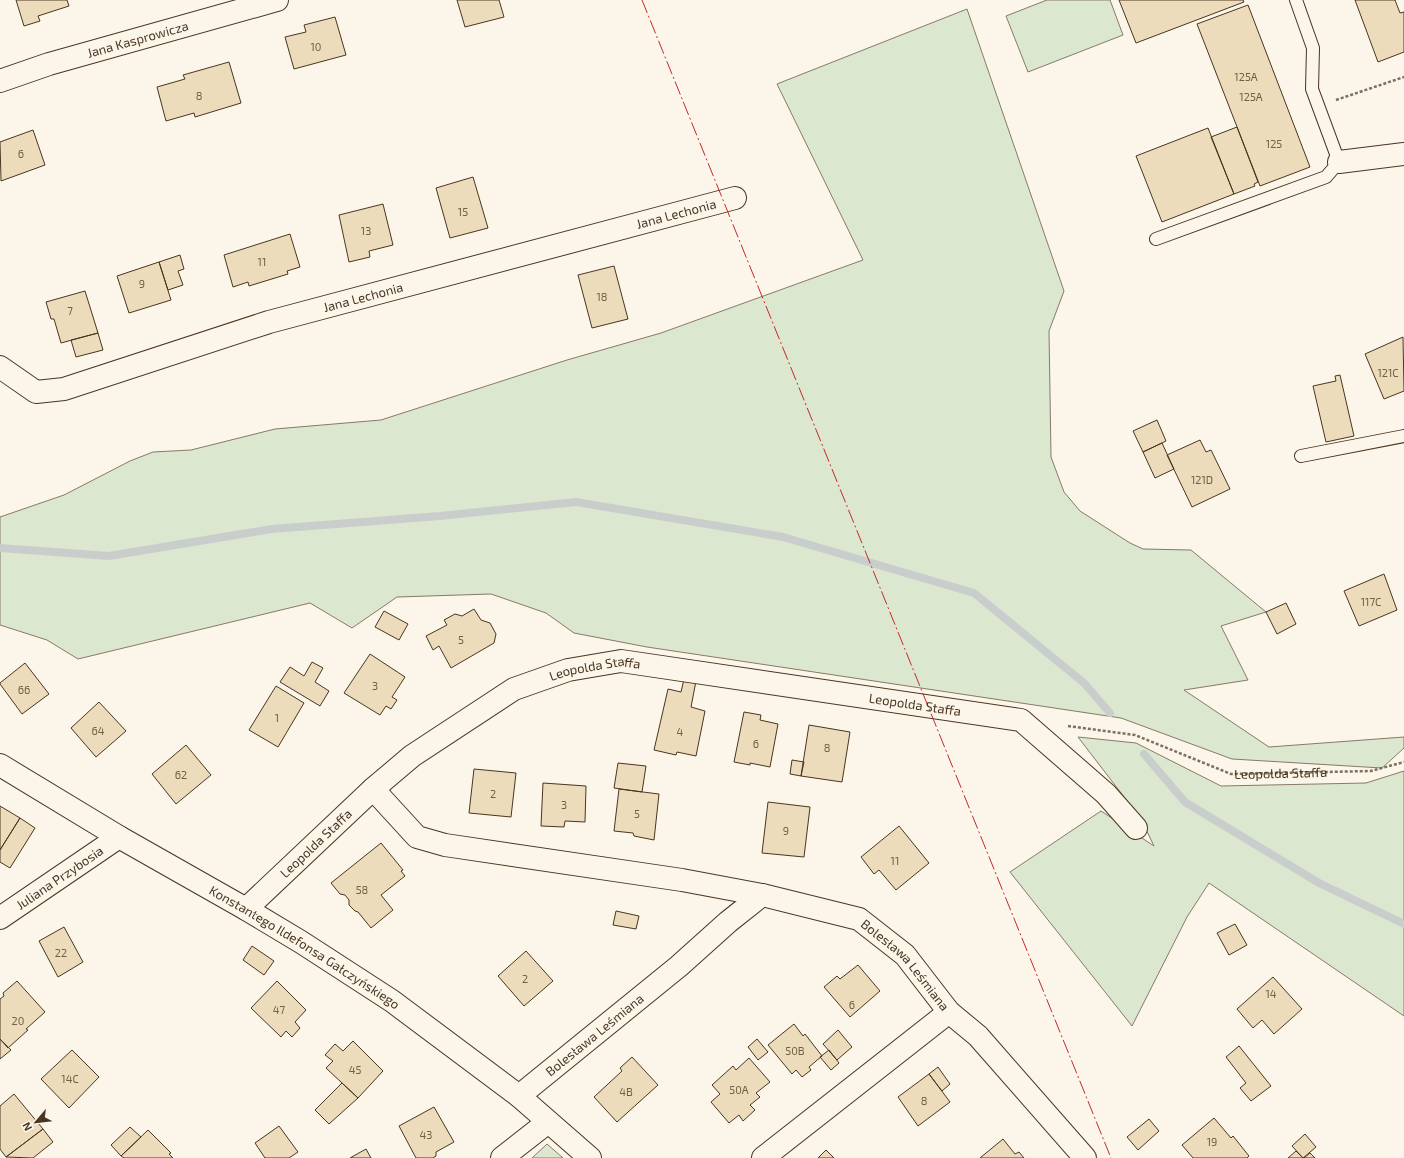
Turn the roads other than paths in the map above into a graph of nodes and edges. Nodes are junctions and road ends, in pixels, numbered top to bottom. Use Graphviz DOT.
graph roads {
  1 [pos="277,0"];
  2 [pos="1296,0"];
  3 [pos="0,81"];
  4 [pos="1404,154"];
  5 [pos="1339,162"];
  6 [pos="735,198"];
  7 [pos="1156,239"];
  8 [pos="0,367"];
  9 [pos="1404,436"];
  10 [pos="1301,456"];
  11 [pos="0,765"];
  12 [pos="373,789"];
  13 [pos="1136,828"];
  14 [pos="119,837"];
  15 [pos="762,895"];
  16 [pos="246,909"];
  17 [pos="0,918"];
  18 [pos="949,1012"];
  19 [pos="519,1096"];
  20 [pos="548,1122"];
  21 [pos="502,1158"];
  22 [pos="590,1158"];
  23 [pos="763,1158"];
  24 [pos="1085,1158"];
  1 -- 3 [label="street, Jana Kasprowicza"];
  2 -- 5 [label="lane"];
  4 -- 5 [label="street"];
  5 -- 7 [label="lane"];
  6 -- 8 [label="street, Jana Lechonia"];
  9 -- 10 [label="lane"];
  11 -- 14 [label="street, Konstantego Ildefonsa Gałczyńskiego"];
  12 -- 13 [label="street, Leopolda Staffa"];
  12 -- 15 [label="street"];
  12 -- 16 [label="street, Leopolda Staffa"];
  14 -- 16 [label="street, Konstantego Ildefonsa Gałczyńskiego"];
  14 -- 17 [label="street, Juliana Przybosia"];
  15 -- 18 [label="street, Bolesława Leśmiana"];
  15 -- 19 [label="street, Bolesława Leśmiana"];
  16 -- 19 [label="street, Konstantego Ildefonsa Gałczyńskiego"];
  18 -- 23 [label="street"];
  18 -- 24 [label="street, Bolesława Leśmiana"];
  19 -- 20 [label="street, Konstantego Ildefonsa Gałczyńskiego"];
  20 -- 21 [label="street"];
  20 -- 22 [label="street, Konstantego Ildefonsa Gałczyńskiego"];
}
